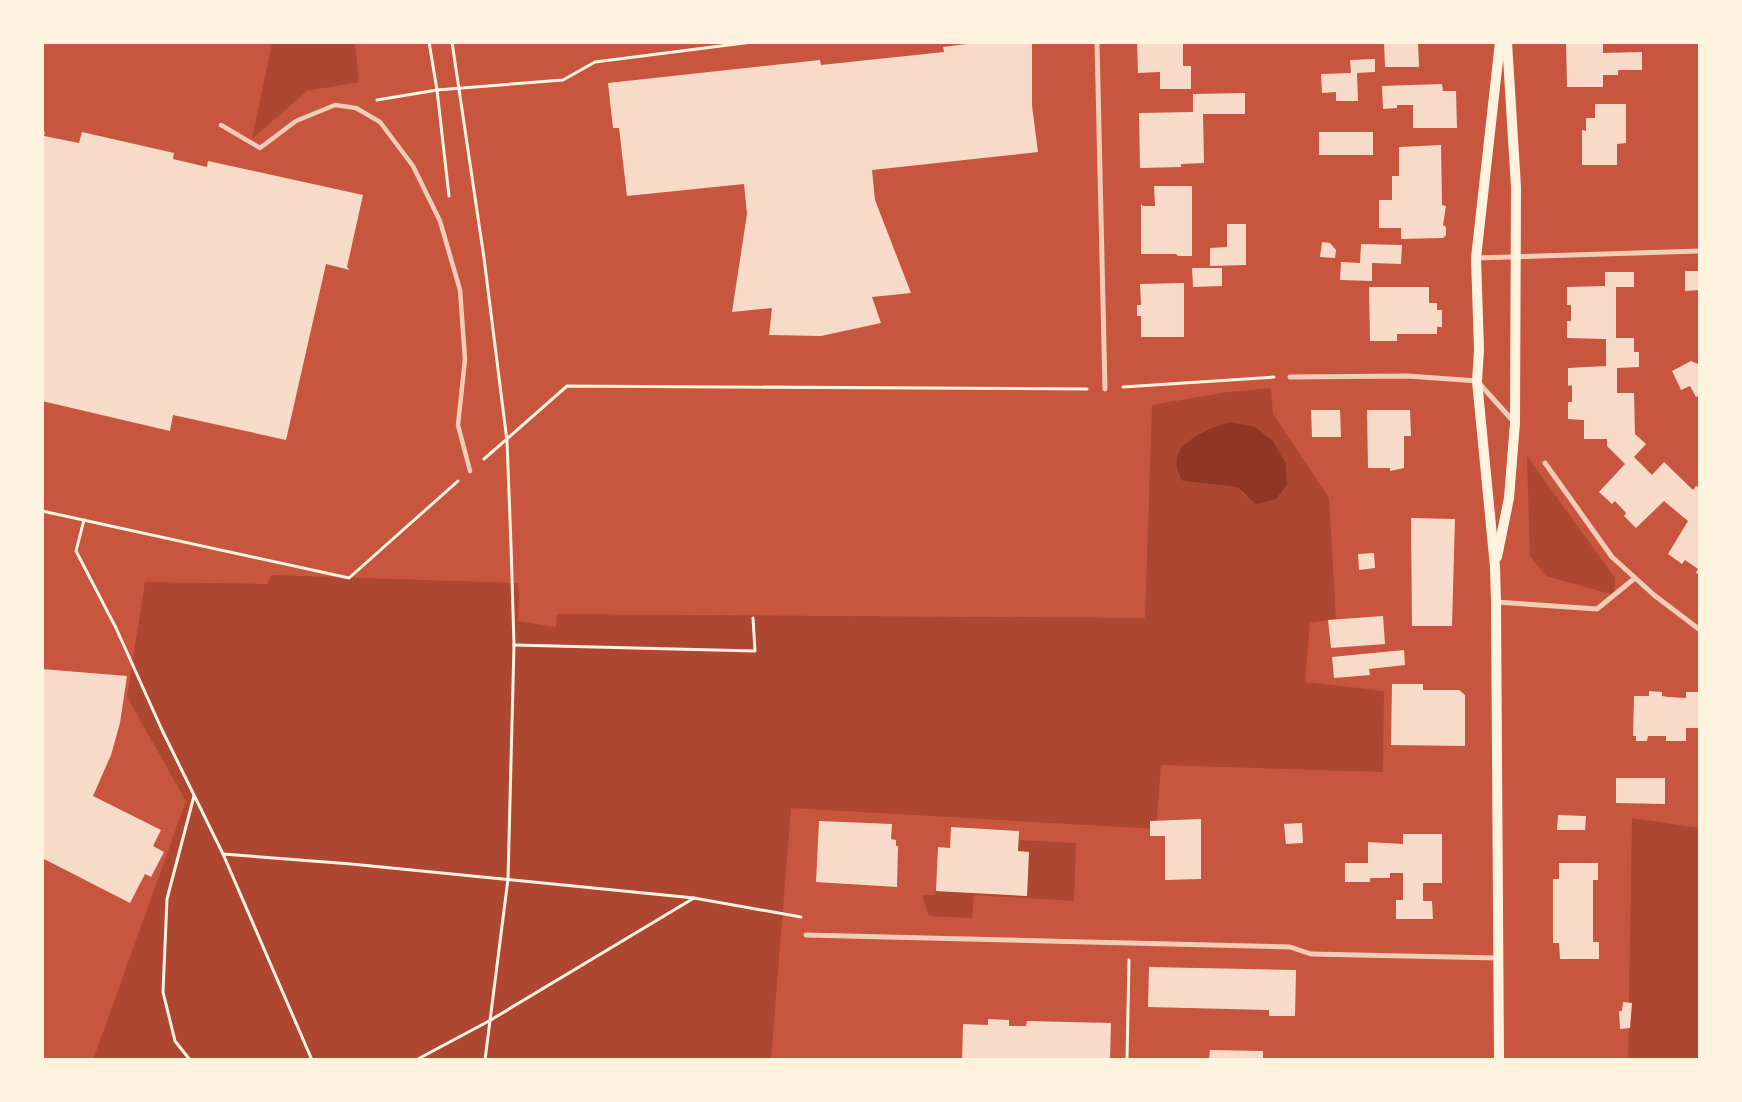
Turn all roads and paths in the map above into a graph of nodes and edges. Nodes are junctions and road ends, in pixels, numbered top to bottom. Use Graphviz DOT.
graph roads {
  1 [pos="429,42"];
  2 [pos="452,42"];
  3 [pos="752,42"];
  4 [pos="1097,42"];
  5 [pos="1500,42"];
  6 [pos="1507,42"];
  7 [pos="438,90"];
  8 [pos="460,90"];
  9 [pos="356,108"];
  10 [pos="221,125"];
  11 [pos="450,204"];
  12 [pos="1700,251"];
  13 [pos="1516,257"];
  14 [pos="1476,258"];
  15 [pos="1290,377"];
  16 [pos="1476,381"];
  17 [pos="1105,388"];
  18 [pos="1515,424"];
  19 [pos="507,441"];
  20 [pos="1544,463"];
  21 [pos="470,471"];
  22 [pos="42,511"];
  23 [pos="84,520"];
  24 [pos="1495,567"];
  25 [pos="1635,578"];
  26 [pos="1496,602"];
  27 [pos="753,618"];
  28 [pos="1700,630"];
  29 [pos="514,645"];
  30 [pos="194,796"];
  31 [pos="223,854"];
  32 [pos="508,879"];
  33 [pos="694,898"];
  34 [pos="806,935"];
  35 [pos="1130,942"];
  36 [pos="1498,958"];
  37 [pos="489,1021"];
  38 [pos="190,1060"];
  39 [pos="312,1060"];
  40 [pos="416,1060"];
  41 [pos="485,1060"];
  42 [pos="1127,1060"];
  43 [pos="1499,1060"];
  1 -- 7 [label="path"];
  2 -- 8 [label="path"];
  3 -- 8 [label="path"];
  4 -- 17 [label="street"];
  5 -- 14 [label="main road"];
  6 -- 13 [label="main road"];
  7 -- 8 [label="path"];
  7 -- 9 [label="path"];
  7 -- 11 [label="path"];
  8 -- 19 [label="path"];
  9 -- 10 [label="street"];
  9 -- 21 [label="street"];
  12 -- 13 [label="street"];
  13 -- 14 [label="street"];
  13 -- 18 [label="main road"];
  14 -- 16 [label="main road"];
  15 -- 16 [label="street"];
  15 -- 17 [label="path"];
  16 -- 18 [label="street"];
  16 -- 24 [label="main road"];
  17 -- 19 [label="path"];
  18 -- 24 [label="main road"];
  19 -- 21 [label="path"];
  19 -- 29 [label="path"];
  20 -- 25 [label="street"];
  21 -- 23 [label="path"];
  22 -- 23 [label="path"];
  23 -- 30 [label="path"];
  24 -- 26 [label="main road"];
  25 -- 26 [label="street"];
  25 -- 28 [label="street"];
  26 -- 36 [label="main road"];
  27 -- 29 [label="path"];
  29 -- 32 [label="path"];
  30 -- 31 [label="path"];
  30 -- 38 [label="path"];
  31 -- 32 [label="path"];
  31 -- 39 [label="path"];
  32 -- 33 [label="path"];
  32 -- 37 [label="path"];
  33 -- 34 [label="path"];
  33 -- 37 [label="path"];
  34 -- 35 [label="street"];
  35 -- 36 [label="street"];
  35 -- 42 [label="path"];
  36 -- 43 [label="main road"];
  37 -- 40 [label="path"];
  37 -- 41 [label="path"];
}
